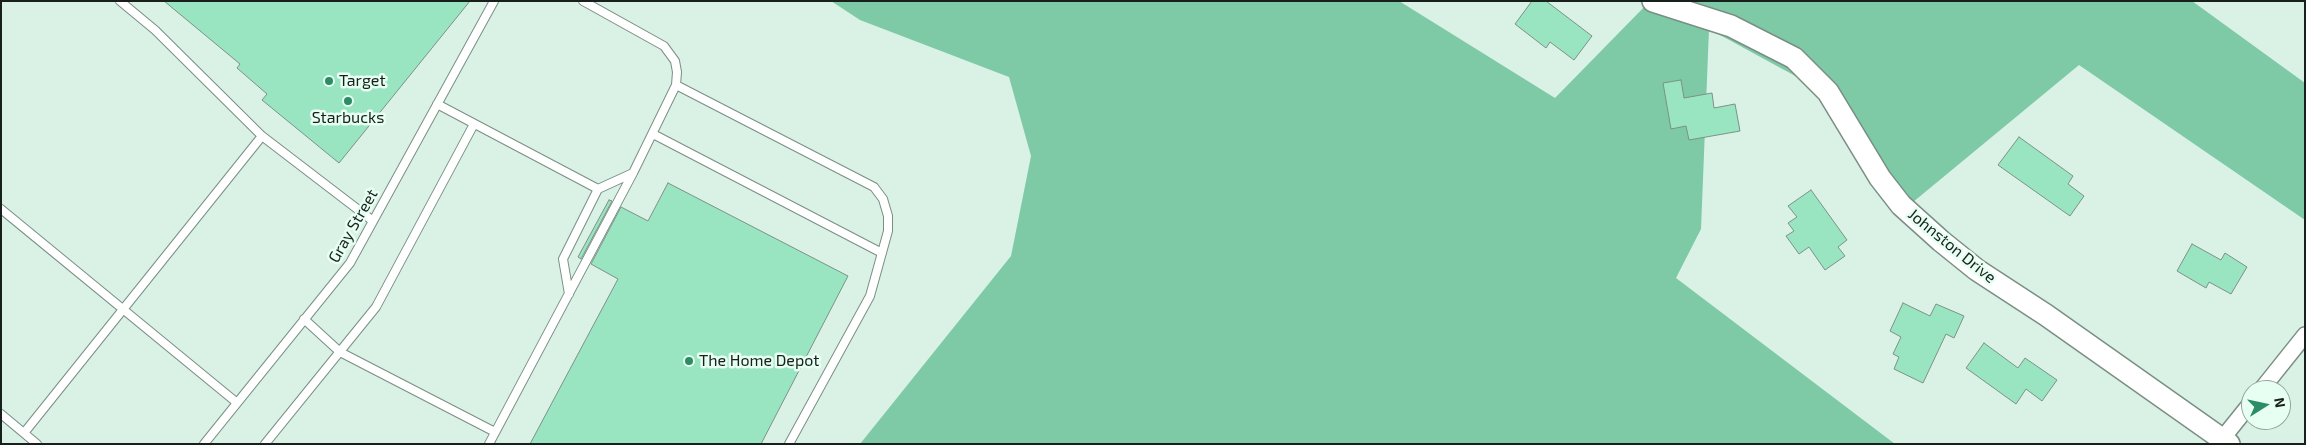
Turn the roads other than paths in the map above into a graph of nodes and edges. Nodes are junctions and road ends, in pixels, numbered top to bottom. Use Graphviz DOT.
graph roads {
  1 [pos="120,1"];
  2 [pos="494,1"];
  3 [pos="583,1"];
  4 [pos="1653,1"];
  5 [pos="676,85"];
  6 [pos="437,104"];
  7 [pos="474,124"];
  8 [pos="653,134"];
  9 [pos="262,136"];
  10 [pos="633,173"];
  11 [pos="598,189"];
  12 [pos="1,209"];
  13 [pos="373,221"];
  14 [pos="882,253"];
  15 [pos="569,294"];
  16 [pos="122,308"];
  17 [pos="304,320"];
  18 [pos="2305,335"];
  19 [pos="340,352"];
  20 [pos="2269,380"];
  21 [pos="236,402"];
  22 [pos="1,414"];
  23 [pos="2241,417"];
  24 [pos="496,432"];
  25 [pos="24,433"];
  26 [pos="2225,442"];
  27 [pos="37,444"];
  28 [pos="204,444"];
  29 [pos="264,444"];
  30 [pos="489,444"];
  31 [pos="789,444"];
  1 -- 9 [label="lane"];
  2 -- 6 [label="lane, Gray Street"];
  3 -- 5 [label="lane"];
  4 -- 26 [label="street, Johnston Drive"];
  5 -- 8 [label="lane"];
  5 -- 14 [label="lane"];
  6 -- 7 [label="lane"];
  6 -- 13 [label="lane, Gray Street"];
  7 -- 11 [label="lane"];
  7 -- 19 [label="lane"];
  8 -- 10 [label="lane"];
  8 -- 14 [label="lane"];
  9 -- 13 [label="lane"];
  9 -- 16 [label="lane"];
  10 -- 11 [label="lane"];
  10 -- 15 [label="lane"];
  11 -- 15 [label="lane"];
  12 -- 16 [label="lane"];
  13 -- 17 [label="lane, Gray Street"];
  14 -- 31 [label="lane"];
  15 -- 24 [label="lane"];
  16 -- 21 [label="lane"];
  16 -- 25 [label="lane"];
  17 -- 19 [label="lane"];
  17 -- 21 [label="lane, Gray Street"];
  18 -- 20 [label="street"];
  19 -- 24 [label="lane"];
  19 -- 29 [label="lane"];
  21 -- 28 [label="lane, Gray Street"];
  22 -- 25 [label="lane"];
  23 -- 26 [label="street"];
  24 -- 30 [label="lane"];
  25 -- 27 [label="lane"];
}
